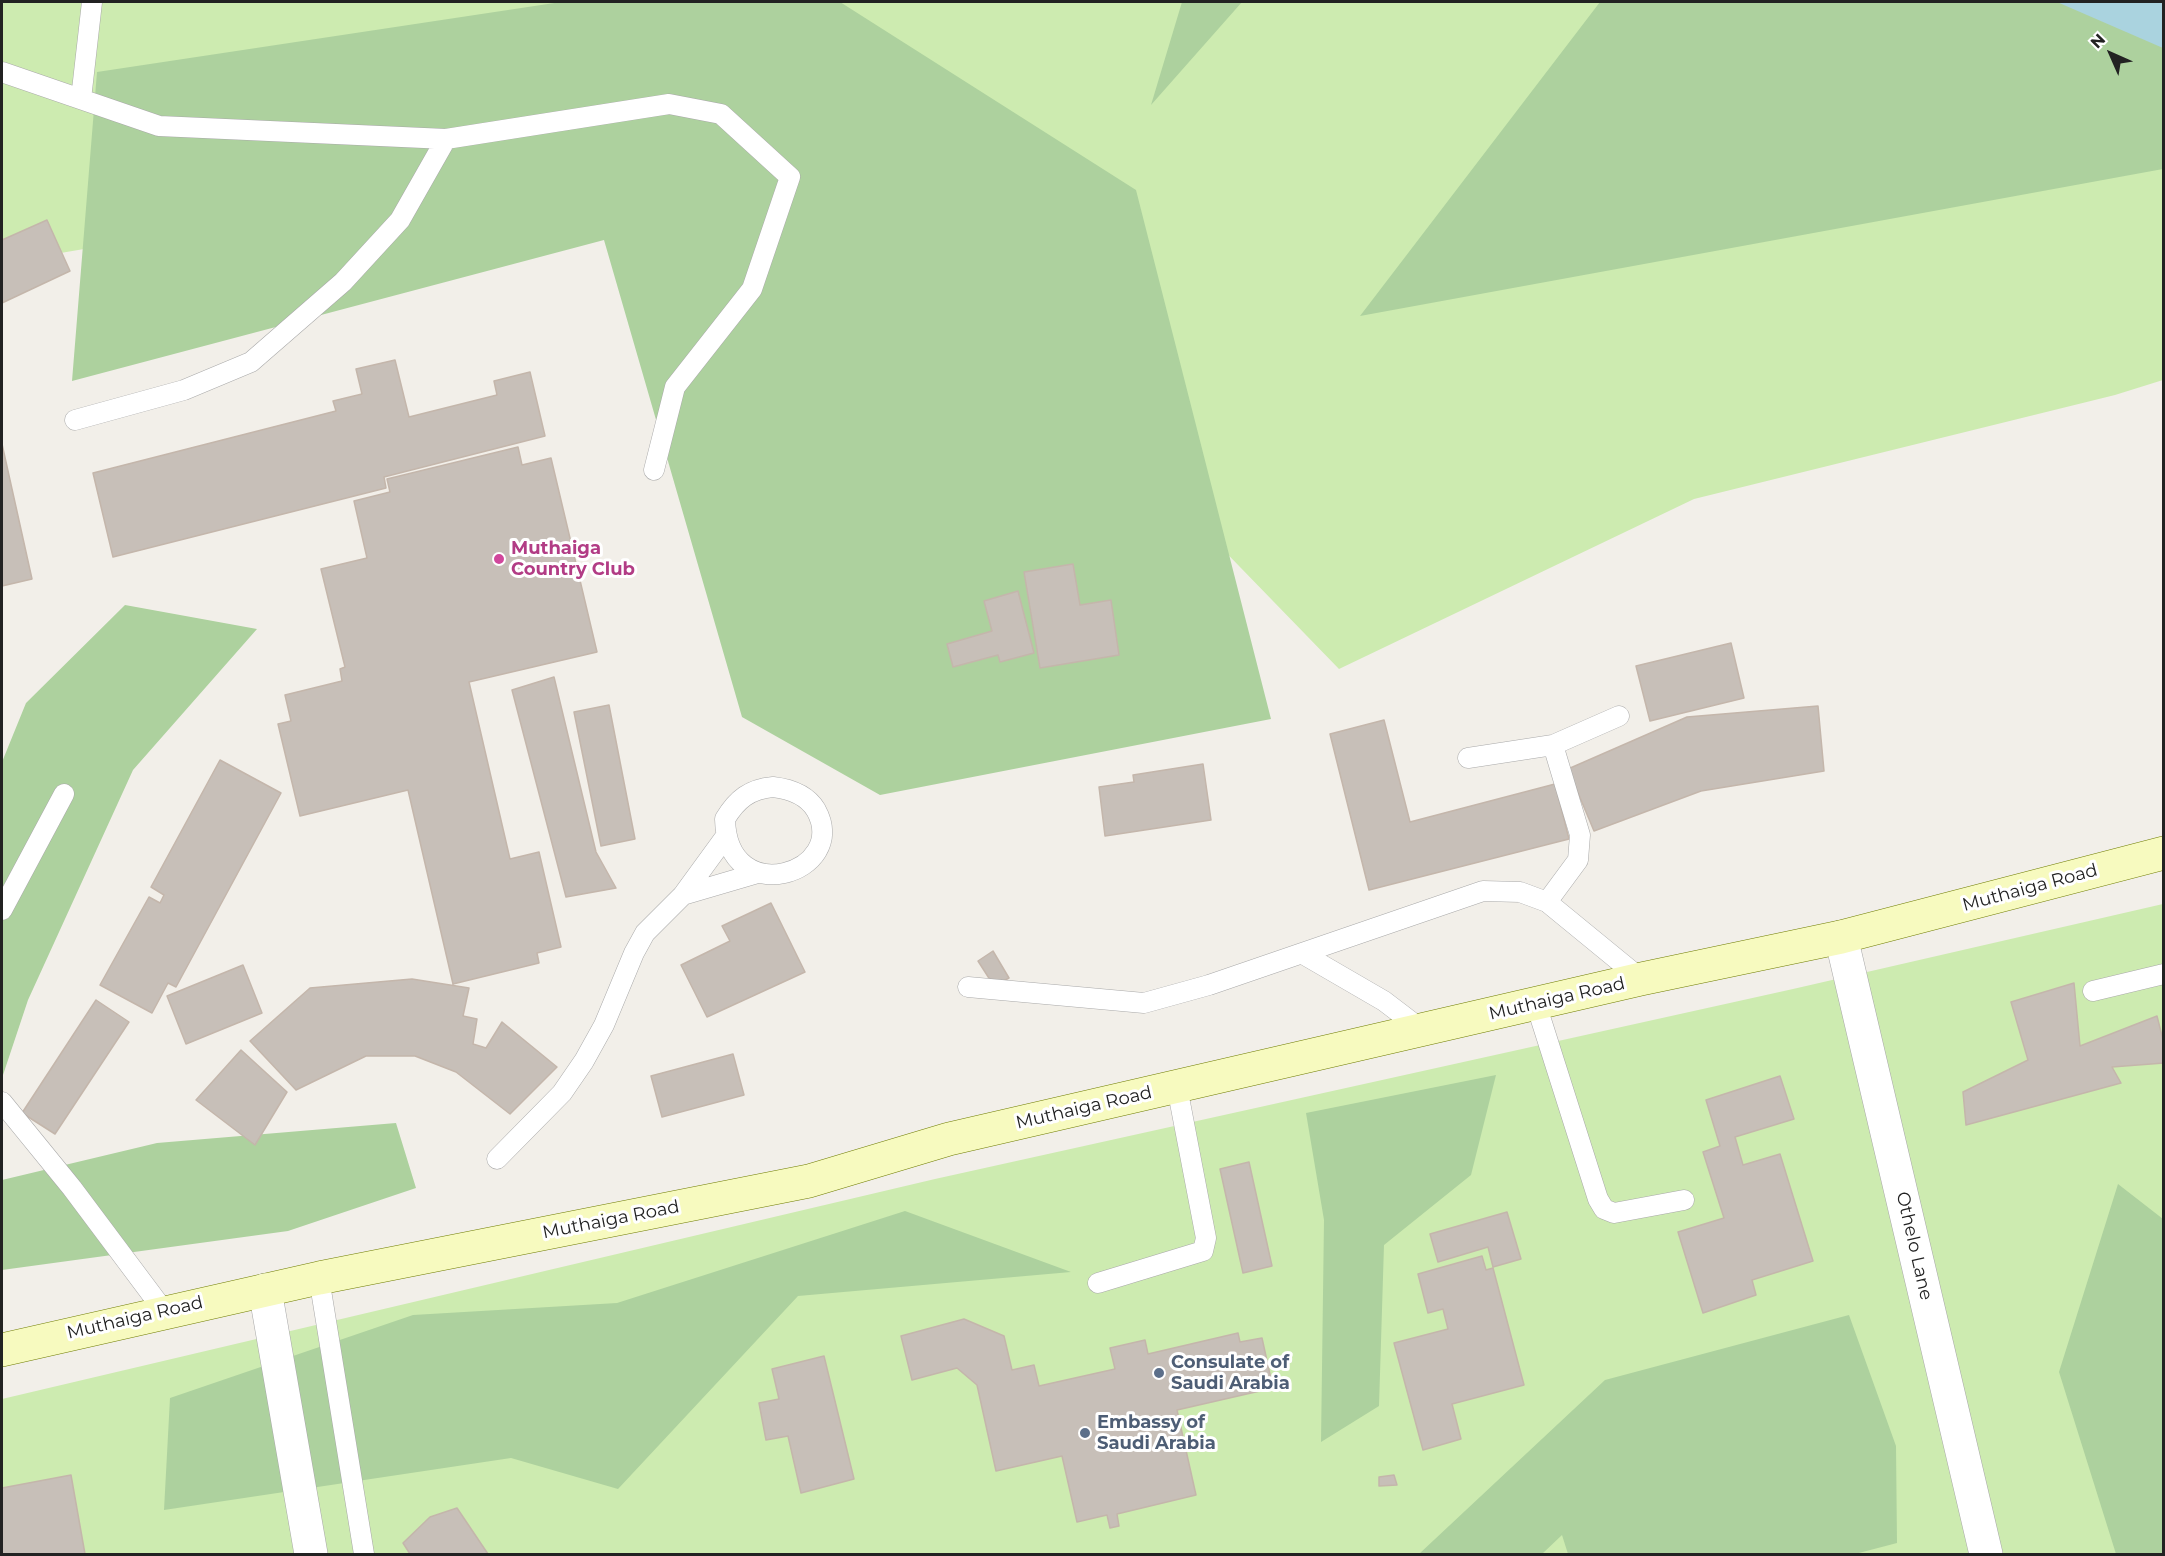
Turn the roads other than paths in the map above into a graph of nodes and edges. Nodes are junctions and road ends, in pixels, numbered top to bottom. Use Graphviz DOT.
graph roads {
  1 [pos="93,2"];
  2 [pos="2,72"];
  3 [pos="81,99"];
  4 [pos="446,139"];
  5 [pos="75,420"];
  6 [pos="654,470"];
  7 [pos="1619,717"];
  8 [pos="1553,745"];
  9 [pos="1468,758"];
  10 [pos="64,794"];
  11 [pos="726,836"];
  12 [pos="2163,853"];
  13 [pos="758,873"];
  14 [pos="683,895"];
  15 [pos="1547,902"];
  16 [pos="2,910"];
  17 [pos="1841,937"];
  18 [pos="1303,954"];
  19 [pos="2163,974"];
  20 [pos="1641,979"];
  21 [pos="968,987"];
  22 [pos="2093,991"];
  23 [pos="1536,1004"];
  24 [pos="1422,1030"];
  25 [pos="1177,1087"];
  26 [pos="2,1102"];
  27 [pos="497,1159"];
  28 [pos="1684,1200"];
  29 [pos="319,1278"];
  30 [pos="1098,1283"];
  31 [pos="265,1290"];
  32 [pos="164,1311"];
  33 [pos="2,1350"];
  34 [pos="365,1553"];
  35 [pos="310,1554"];
  36 [pos="1986,1554"];
  1 -- 3 [label="lane"];
  2 -- 3 [label="lane"];
  3 -- 4 [label="lane"];
  4 -- 5 [label="lane"];
  4 -- 6 [label="lane"];
  7 -- 8 [label="lane"];
  8 -- 9 [label="lane"];
  8 -- 15 [label="lane"];
  10 -- 16 [label="lane"];
  11 -- 13 [label="lane"];
  11 -- 13 [label="lane"];
  11 -- 14 [label="lane"];
  12 -- 17 [label="main road, Muthaiga Road"];
  13 -- 14 [label="lane"];
  14 -- 27 [label="lane"];
  15 -- 18 [label="lane"];
  15 -- 20 [label="lane"];
  17 -- 20 [label="main road, Muthaiga Road"];
  17 -- 36 [label="street, Othelo Lane"];
  18 -- 21 [label="lane"];
  18 -- 24 [label="lane"];
  19 -- 22 [label="lane"];
  20 -- 23 [label="main road, Muthaiga Road"];
  23 -- 24 [label="main road, Muthaiga Road"];
  23 -- 28 [label="lane"];
  24 -- 25 [label="main road, Muthaiga Road"];
  25 -- 29 [label="main road, Muthaiga Road"];
  25 -- 30 [label="lane"];
  26 -- 32 [label="lane"];
  29 -- 31 [label="main road, Muthaiga Road"];
  29 -- 34 [label="lane"];
  31 -- 32 [label="main road, Muthaiga Road"];
  31 -- 35 [label="street"];
  32 -- 33 [label="main road, Muthaiga Road"];
}
